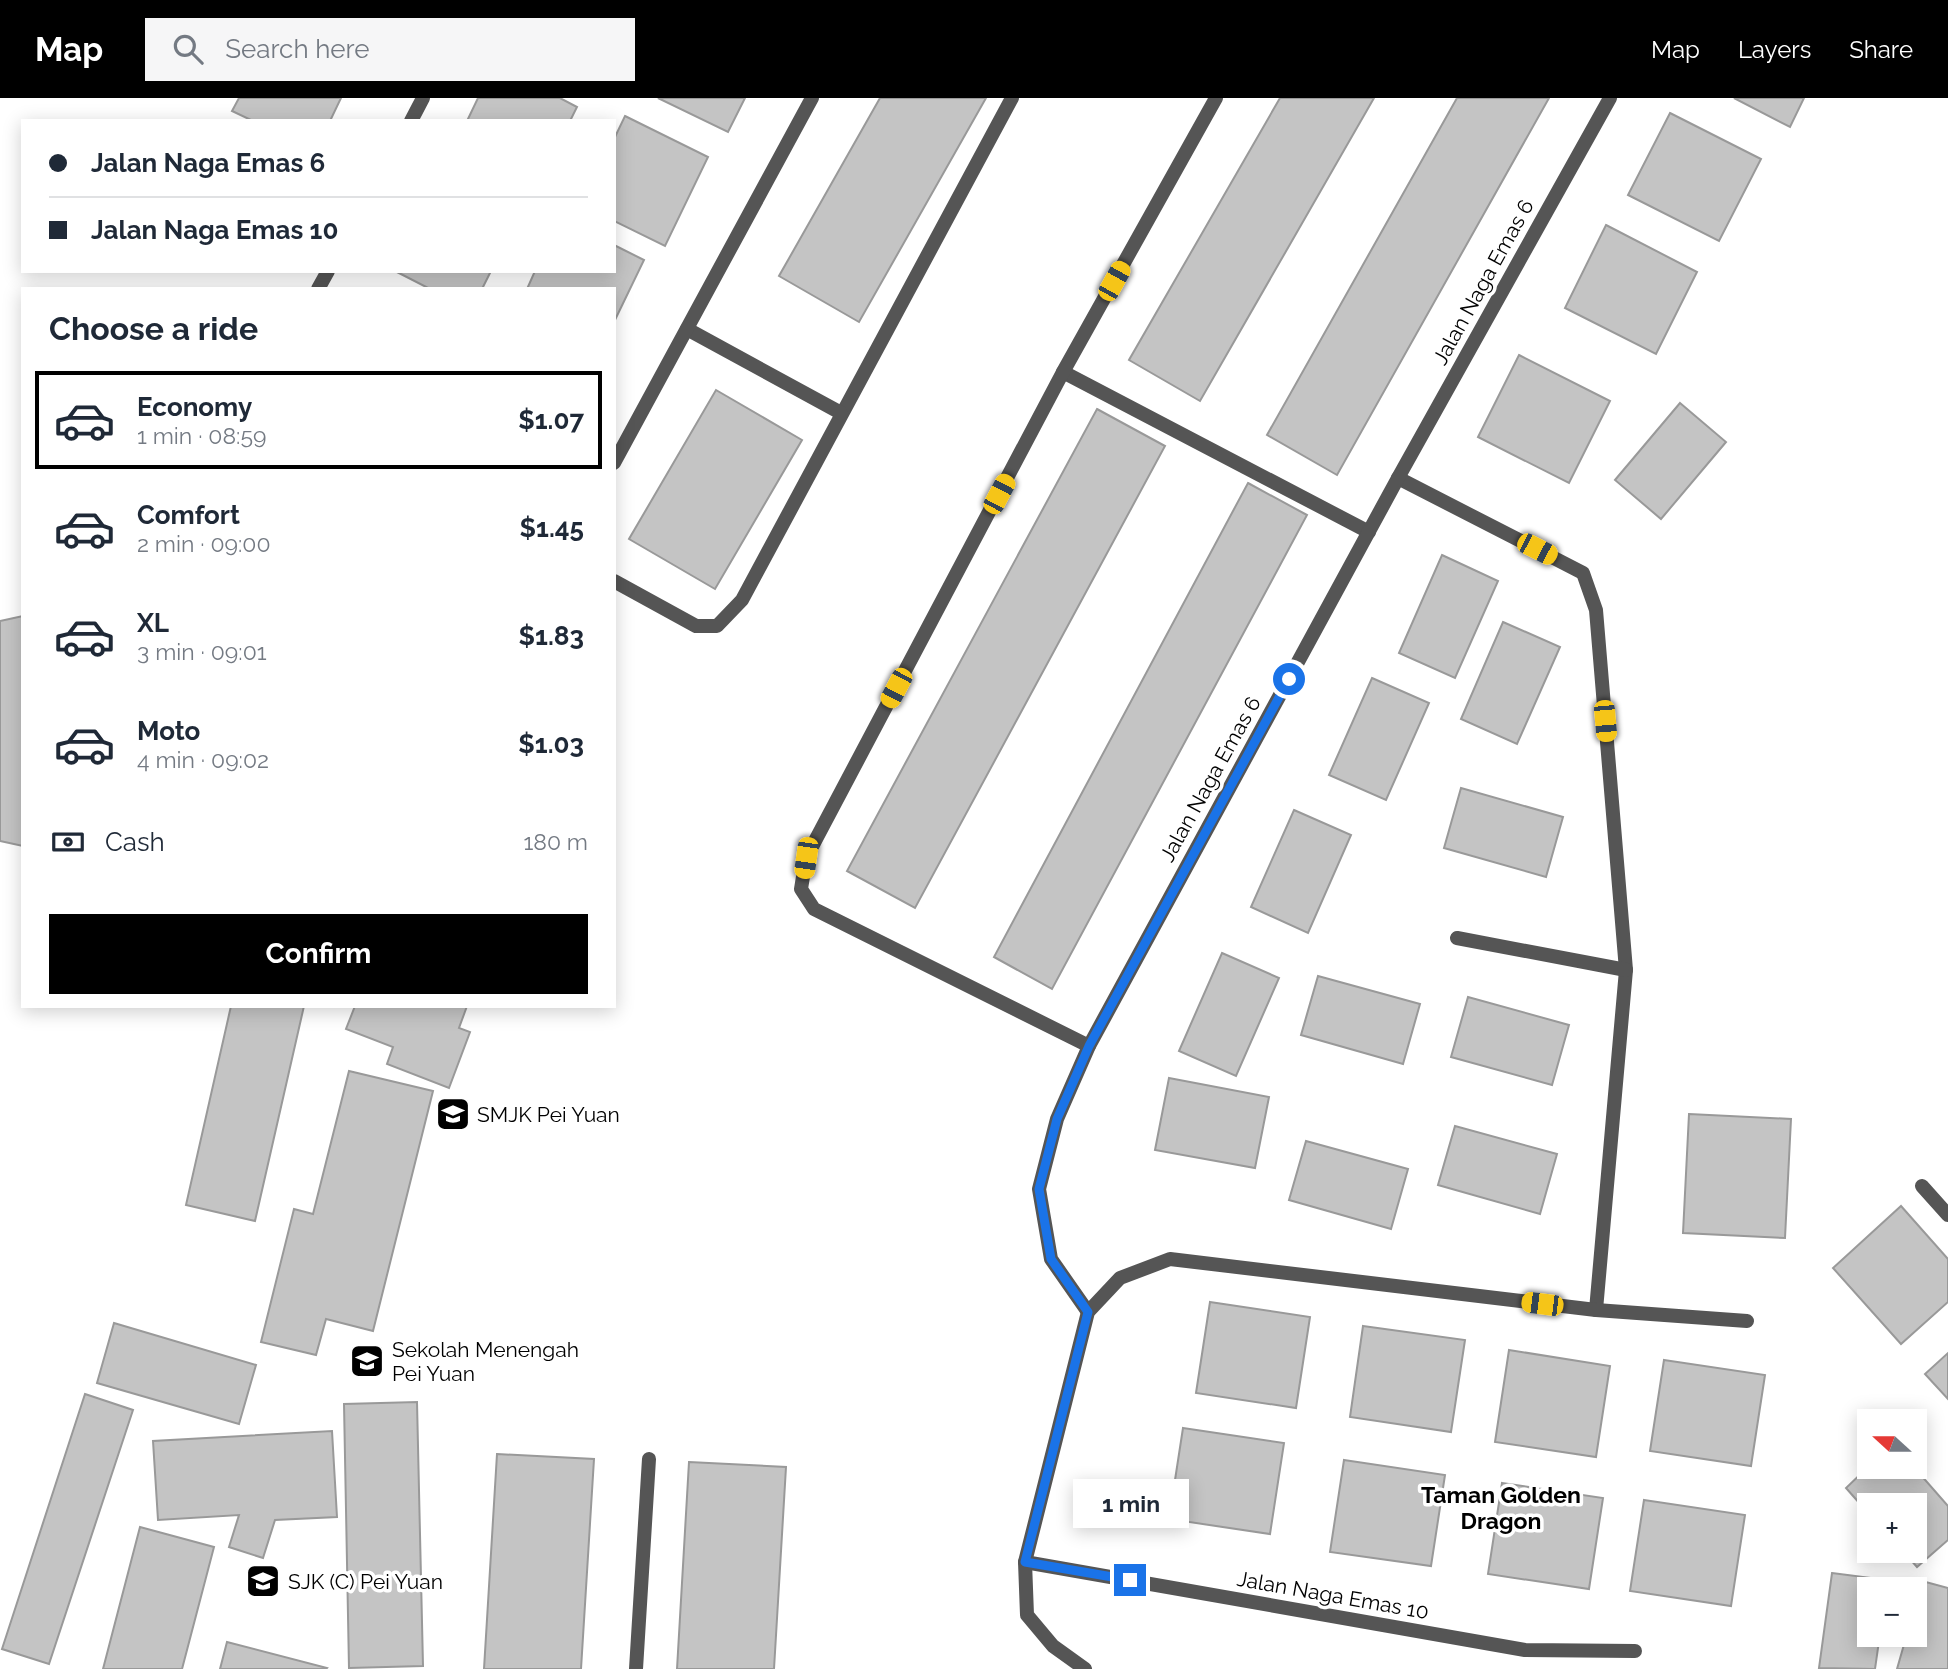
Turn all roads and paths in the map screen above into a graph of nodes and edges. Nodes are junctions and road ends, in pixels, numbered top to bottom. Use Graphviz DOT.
graph roads {
  1 [pos="424,98"];
  2 [pos="812,98"];
  3 [pos="1012,98"];
  4 [pos="1216,98"];
  5 [pos="1610,98"];
  6 [pos="412,119"];
  7 [pos="687,329"];
  8 [pos="1063,372"];
  9 [pos="841,413"];
  10 [pos="616,459"];
  11 [pos="1398,478"];
  12 [pos="1369,532"];
  13 [pos="616,582"];
  14 [pos="1457,938"];
  15 [pos="1626,970"];
  16 [pos="1089,1046"];
  17 [pos="1922,1186"];
  18 [pos="1948,1215"];
  19 [pos="1596,1310"];
  20 [pos="1088,1312"];
  21 [pos="1747,1321"];
  22 [pos="649,1459"];
  23 [pos="1025,1562"];
  24 [pos="1635,1651"];
  25 [pos="636,1669"];
  26 [pos="1086,1669"];
  1 -- 6 [label="street"];
  2 -- 7 [label="street"];
  3 -- 9 [label="street"];
  4 -- 8 [label="street"];
  5 -- 11 [label="street, Jalan Naga Emas 6"];
  7 -- 9 [label="street"];
  7 -- 10 [label="street"];
  8 -- 12 [label="street"];
  8 -- 16 [label="street"];
  9 -- 13 [label="street"];
  11 -- 12 [label="street, Jalan Naga Emas 6"];
  11 -- 15 [label="street"];
  12 -- 16 [label="street, Jalan Naga Emas 6"];
  14 -- 15 [label="street"];
  15 -- 19 [label="street"];
  16 -- 20 [label="street, Jalan Naga Emas 6"];
  17 -- 18 [label="street"];
  19 -- 20 [label="street"];
  19 -- 21 [label="street"];
  20 -- 23 [label="street"];
  22 -- 25 [label="street"];
  23 -- 24 [label="street, Jalan Naga Emas 10"];
  23 -- 26 [label="street"];
}
